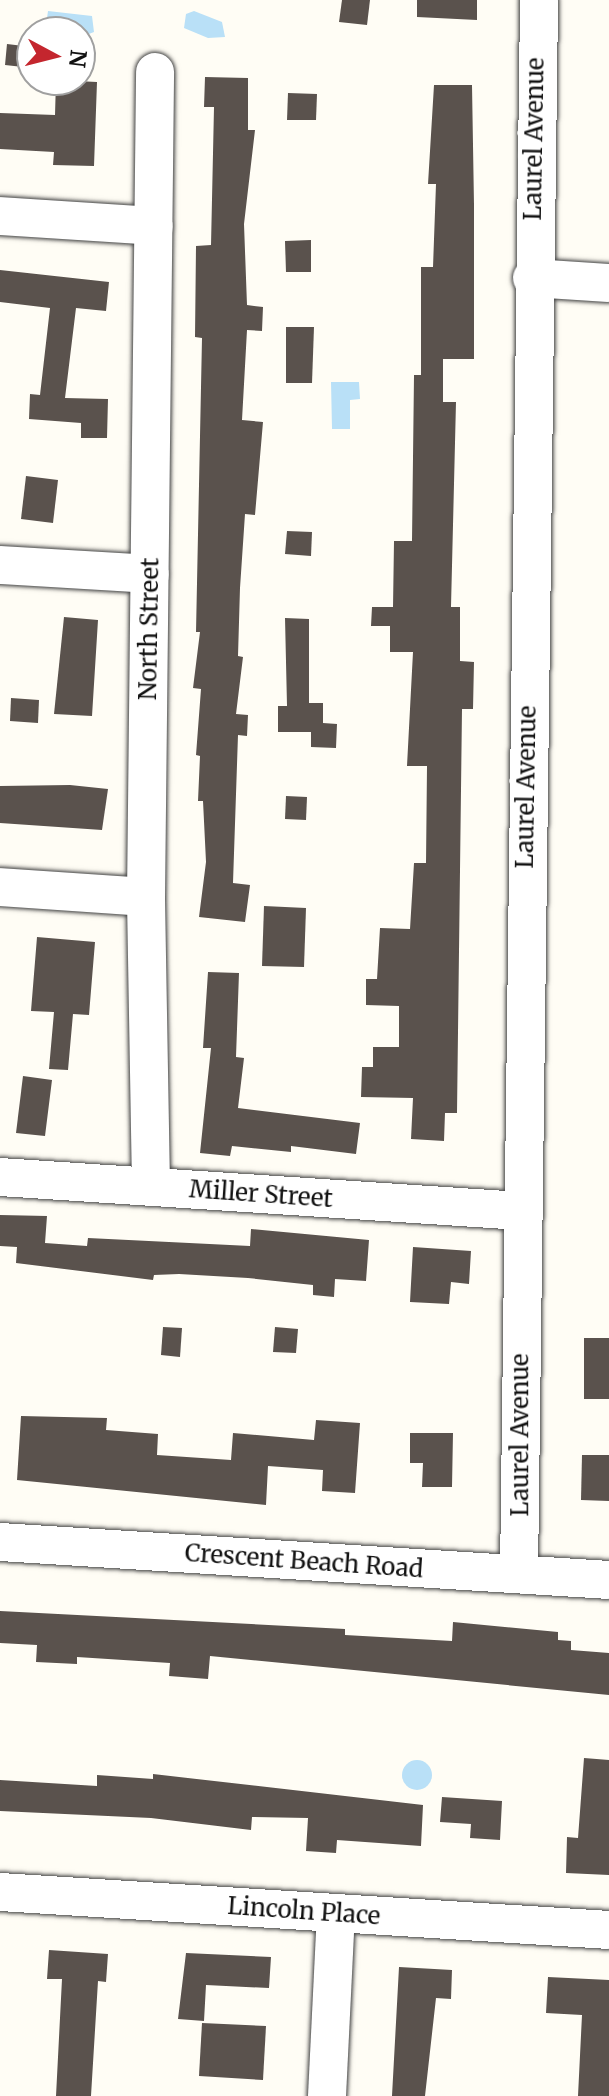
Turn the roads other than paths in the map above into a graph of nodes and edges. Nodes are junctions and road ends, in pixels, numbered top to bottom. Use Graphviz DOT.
graph roads {
  1 [pos="539,0"];
  2 [pos="155,72"];
  3 [pos="0,216"];
  4 [pos="154,226"];
  5 [pos="532,278"];
  6 [pos="609,283"];
  7 [pos="0,565"];
  8 [pos="150,574"];
  9 [pos="0,887"];
  10 [pos="146,897"];
  11 [pos="0,1177"];
  12 [pos="151,1186"];
  13 [pos="522,1211"];
  14 [pos="0,1542"];
  15 [pos="519,1574"];
  16 [pos="609,1580"];
  17 [pos="0,1892"];
  18 [pos="336,1913"];
  19 [pos="609,1930"];
  20 [pos="327,2096"];
  1 -- 5 [label="street, Laurel Avenue"];
  2 -- 4 [label="street, North Street"];
  3 -- 4 [label="street"];
  4 -- 8 [label="street, North Street"];
  5 -- 6 [label="street"];
  5 -- 13 [label="street, Laurel Avenue"];
  7 -- 8 [label="street"];
  8 -- 10 [label="street, North Street"];
  9 -- 10 [label="street"];
  10 -- 12 [label="street, North Street"];
  11 -- 12 [label="street, Miller Street"];
  12 -- 13 [label="street, Miller Street"];
  13 -- 15 [label="street, Laurel Avenue"];
  14 -- 15 [label="street, Crescent Beach Road"];
  15 -- 16 [label="street, Crescent Beach Road"];
  17 -- 18 [label="street, Lincoln Place"];
  18 -- 19 [label="street, Lincoln Place"];
  18 -- 20 [label="street"];
}
